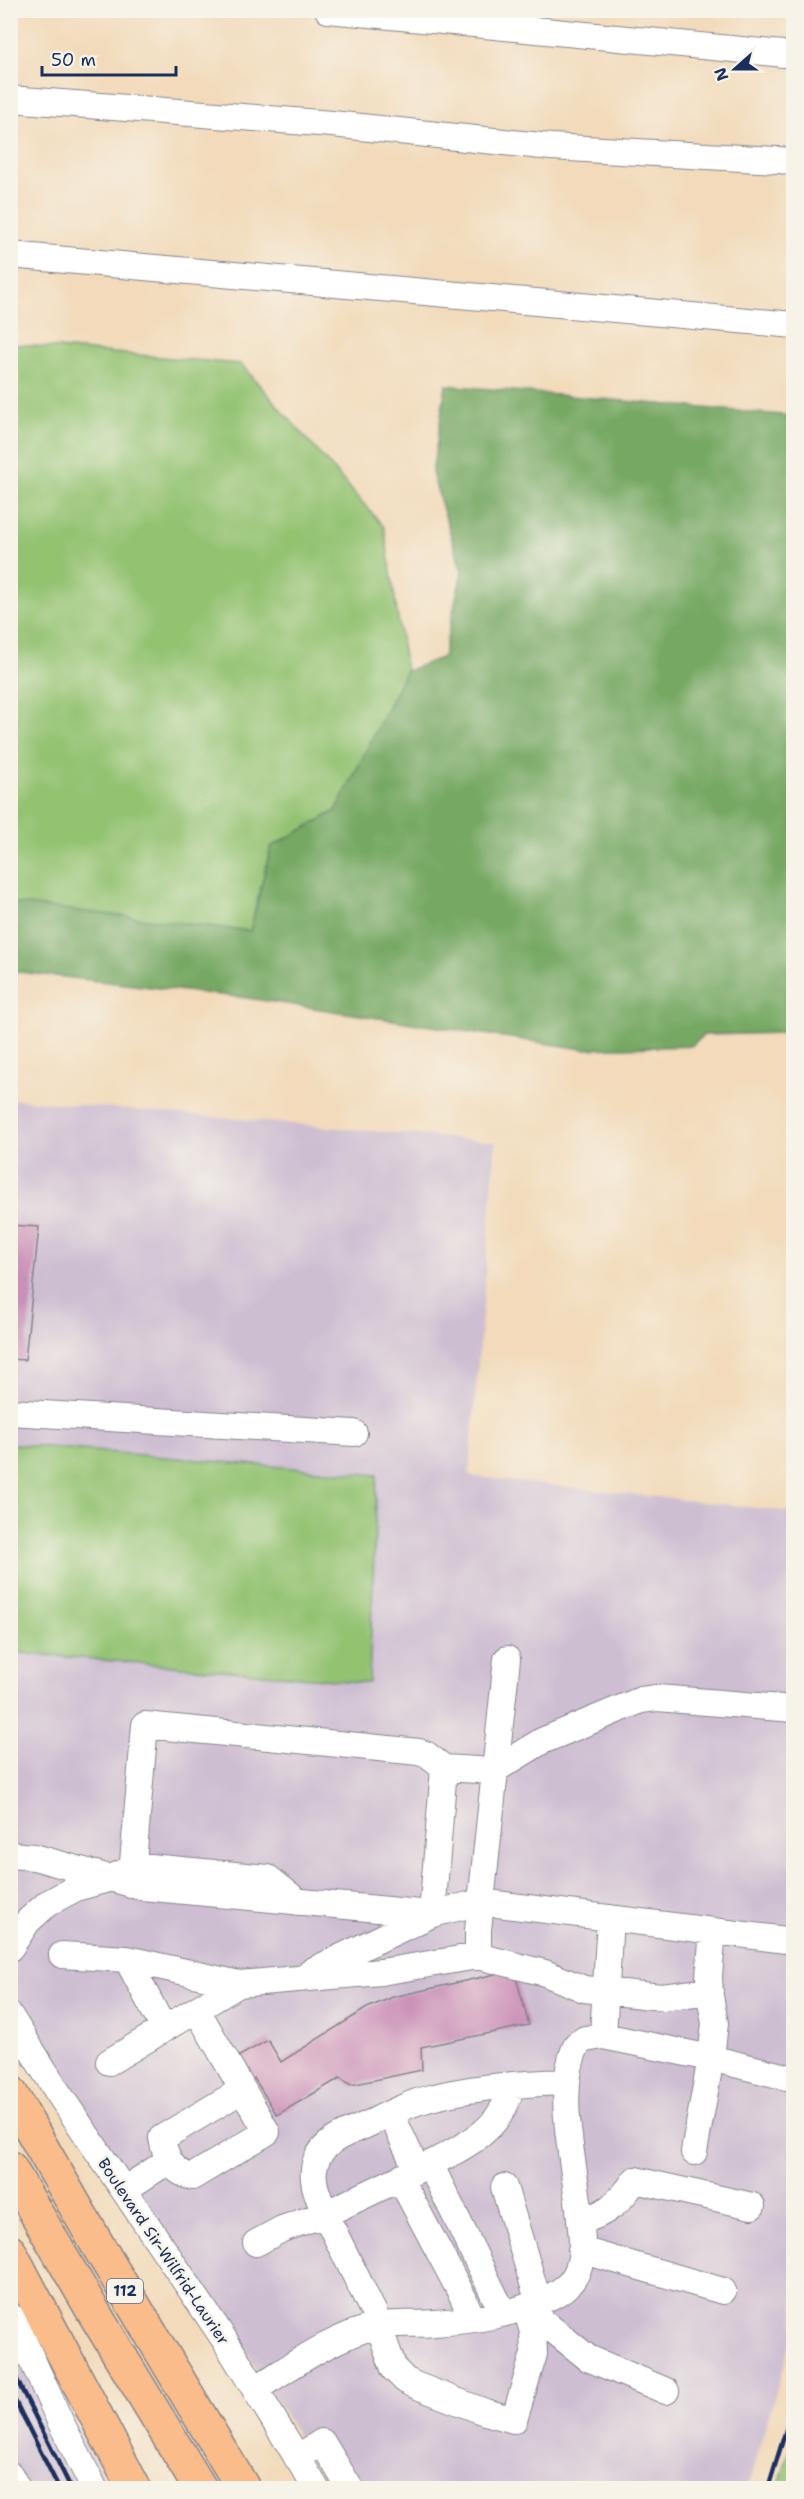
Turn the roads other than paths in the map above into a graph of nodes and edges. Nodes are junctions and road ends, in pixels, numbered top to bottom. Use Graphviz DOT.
graph roads {
  1 [pos="328,10"];
  2 [pos="794,55"];
  3 [pos="10,99"];
  4 [pos="794,161"];
  5 [pos="10,255"];
  6 [pos="794,325"];
  7 [pos="10,1412"];
  8 [pos="354,1433"];
  9 [pos="507,1659"];
  10 [pos="794,1709"];
  11 [pos="444,1768"];
  12 [pos="493,1771"];
  13 [pos="10,1855"];
  14 [pos="124,1877"];
  15 [pos="481,1902"];
  16 [pos="432,1914"];
  17 [pos="610,1918"];
  18 [pos="713,1931"];
  19 [pos="794,1941"];
  20 [pos="10,1948"];
  21 [pos="62,1955"];
  22 [pos="478,1956"];
  23 [pos="127,1959"];
  24 [pos="293,1979"];
  25 [pos="239,1984"];
  26 [pos="710,1991"];
  27 [pos="605,1992"];
  28 [pos="196,2010"];
  29 [pos="10,2016"];
  30 [pos="164,2029"];
  31 [pos="603,2036"];
  32 [pos="711,2058"];
  33 [pos="109,2062"];
  34 [pos="794,2079"];
  35 [pos="566,2082"];
  36 [pos="511,2086"];
  37 [pos="242,2090"];
  38 [pos="10,2092"];
  39 [pos="391,2114"];
  40 [pos="694,2152"];
  41 [pos="168,2161"];
  42 [pos="10,2168"];
  43 [pos="416,2171"];
  44 [pos="504,2187"];
  45 [pos="124,2190"];
  46 [pos="752,2206"];
  47 [pos="325,2214"];
  48 [pos="580,2221"];
  49 [pos="256,2243"];
  50 [pos="581,2250"];
  51 [pos="10,2252"];
  52 [pos="723,2291"];
  53 [pos="522,2308"];
  54 [pos="13,2318"];
  55 [pos="472,2319"];
  56 [pos="378,2326"];
  57 [pos="255,2389"];
  58 [pos="666,2391"];
  59 [pos="297,2458"];
  60 [pos="10,2475"];
  61 [pos="17,2488"];
  62 [pos="94,2488"];
  63 [pos="134,2488"];
  64 [pos="200,2488"];
  65 [pos="243,2488"];
  66 [pos="316,2488"];
  67 [pos="350,2488"];
  1 -- 2 [label="street"];
  3 -- 4 [label="street"];
  5 -- 6 [label="street"];
  7 -- 8 [label="street"];
  9 -- 12 [label="street"];
  10 -- 12 [label="street"];
  11 -- 12 [label="street"];
  11 -- 14 [label="street"];
  11 -- 16 [label="street"];
  12 -- 15 [label="street"];
  13 -- 14 [label="street"];
  14 -- 16 [label="street"];
  14 -- 20 [label="street"];
  15 -- 16 [label="street"];
  15 -- 17 [label="street"];
  15 -- 22 [label="street"];
  16 -- 24 [label="street"];
  17 -- 18 [label="street"];
  17 -- 27 [label="street"];
  18 -- 19 [label="street"];
  18 -- 26 [label="street"];
  21 -- 23 [label="street"];
  22 -- 24 [label="street"];
  22 -- 27 [label="street"];
  23 -- 25 [label="street"];
  23 -- 30 [label="street"];
  24 -- 25 [label="street"];
  25 -- 28 [label="street"];
  26 -- 27 [label="street"];
  26 -- 32 [label="street"];
  27 -- 31 [label="street"];
  28 -- 30 [label="street"];
  28 -- 37 [label="street"];
  29 -- 45 [label="street, Boulevard Sir-Wilfrid-Laurier"];
  30 -- 33 [label="street"];
  31 -- 32 [label="street"];
  31 -- 35 [label="street"];
  32 -- 34 [label="street"];
  32 -- 40 [label="street"];
  35 -- 36 [label="street"];
  35 -- 48 [label="street"];
  36 -- 39 [label="street"];
  36 -- 43 [label="street"];
  37 -- 41 [label="street"];
  37 -- 41 [label="street"];
  38 -- 65 [label="highway, 112"];
  39 -- 43 [label="street"];
  39 -- 47 [label="street"];
  41 -- 45 [label="street"];
  42 -- 64 [label="highway, 112"];
  43 -- 47 [label="street"];
  43 -- 53 [label="street"];
  43 -- 55 [label="street"];
  44 -- 53 [label="street"];
  45 -- 57 [label="street, Boulevard Sir-Wilfrid-Laurier"];
  46 -- 48 [label="street"];
  47 -- 49 [label="street"];
  47 -- 56 [label="street"];
  48 -- 50 [label="street"];
  50 -- 52 [label="street"];
  50 -- 53 [label="street"];
  51 -- 63 [label="highway"];
  53 -- 55 [label="street"];
  53 -- 56 [label="street"];
  53 -- 58 [label="street"];
  54 -- 62 [label="street"];
  55 -- 56 [label="street"];
  56 -- 57 [label="street"];
  57 -- 59 [label="street, Boulevard Sir-Wilfrid-Laurier"];
  59 -- 66 [label="street, Boulevard Sir-Wilfrid-Laurier"];
  59 -- 67 [label="street"];
  60 -- 61 [label="street"];
}
